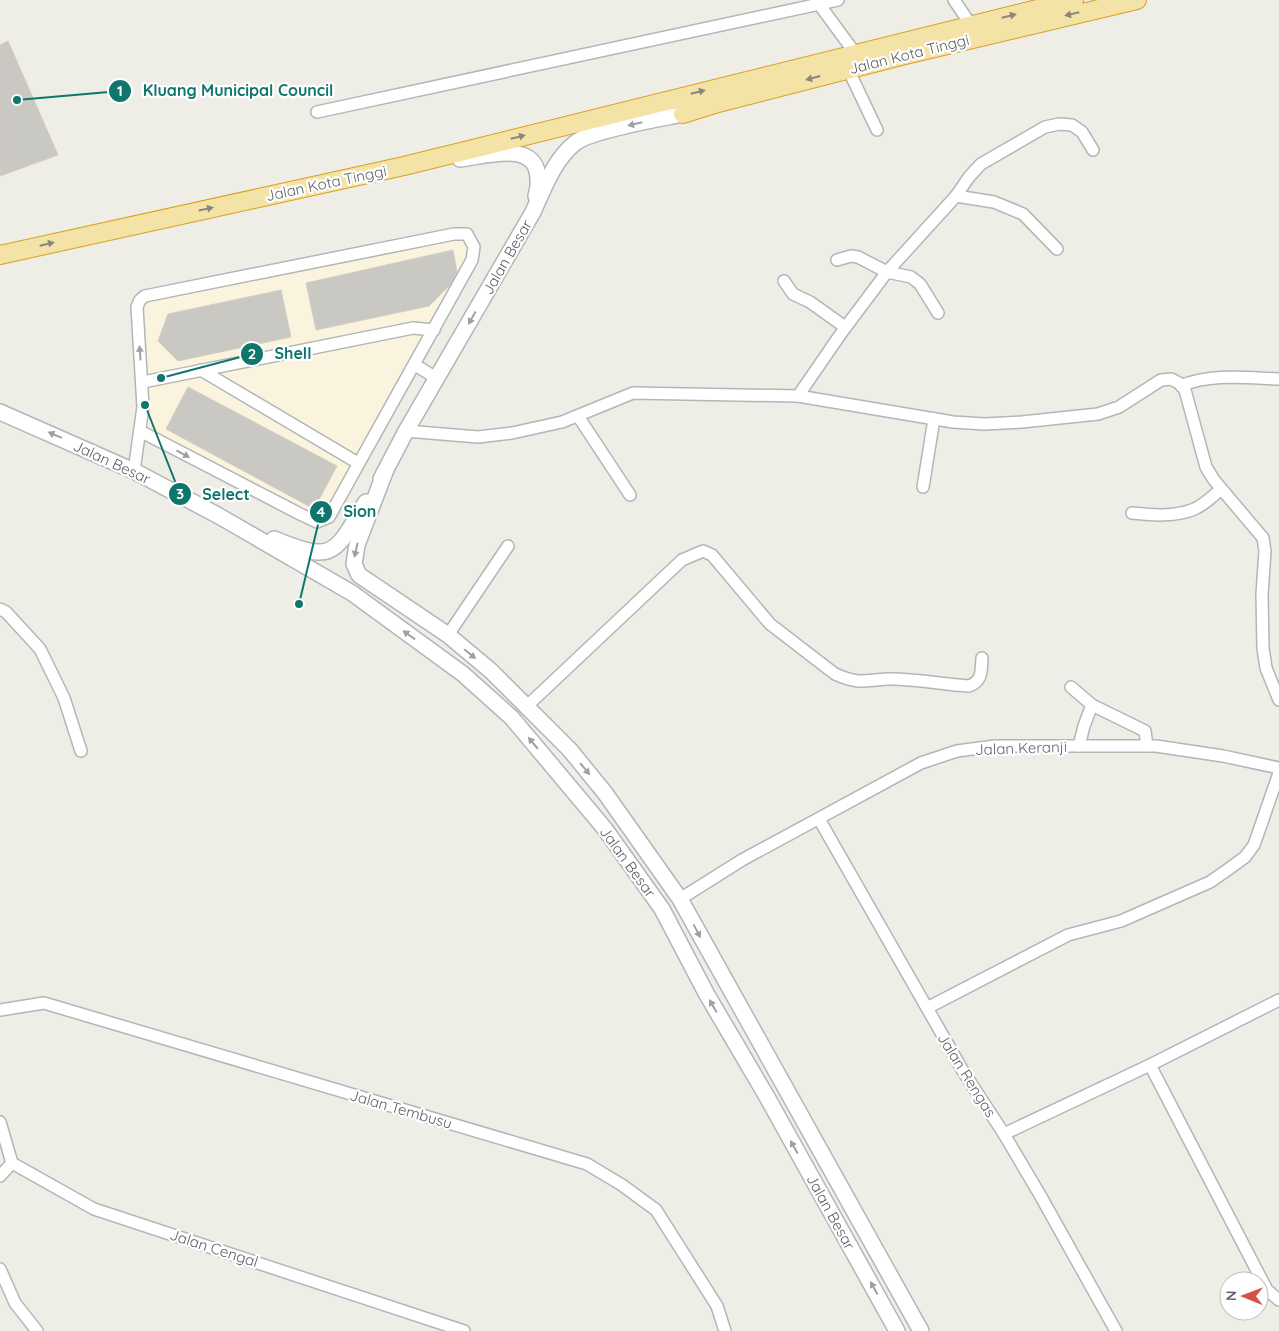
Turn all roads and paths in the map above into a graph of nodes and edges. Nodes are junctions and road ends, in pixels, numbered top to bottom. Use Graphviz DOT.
graph roads {
  1 [pos="838,0"];
  2 [pos="954,0"];
  3 [pos="1074,0"];
  4 [pos="1137,0"];
  5 [pos="818,2"];
  6 [pos="972,25"];
  7 [pos="851,61"];
  8 [pos="317,112"];
  9 [pos="683,114"];
  10 [pos="877,130"];
  11 [pos="1093,150"];
  12 [pos="404,166"];
  13 [pos="956,196"];
  14 [pos="533,212"];
  15 [pos="1057,249"];
  16 [pos="0,256"];
  17 [pos="837,260"];
  18 [pos="887,272"];
  19 [pos="784,281"];
  20 [pos="938,313"];
  21 [pos="846,327"];
  22 [pos="434,330"];
  23 [pos="415,365"];
  24 [pos="201,370"];
  25 [pos="438,379"];
  26 [pos="1279,379"];
  27 [pos="143,382"];
  28 [pos="1181,386"];
  29 [pos="798,396"];
  30 [pos="0,412"];
  31 [pos="578,416"];
  32 [pos="934,419"];
  33 [pos="140,431"];
  34 [pos="406,431"];
  35 [pos="358,463"];
  36 [pos="134,471"];
  37 [pos="385,472"];
  38 [pos="923,487"];
  39 [pos="1221,489"];
  40 [pos="630,495"];
  41 [pos="1132,513"];
  42 [pos="219,516"];
  43 [pos="508,546"];
  44 [pos="0,609"];
  45 [pos="448,636"];
  46 [pos="982,658"];
  47 [pos="1071,687"];
  48 [pos="1279,700"];
  49 [pos="1092,705"];
  50 [pos="527,706"];
  51 [pos="1079,746"];
  52 [pos="1147,746"];
  53 [pos="81,751"];
  54 [pos="1279,768"];
  55 [pos="1279,773"];
  56 [pos="819,819"];
  57 [pos="680,899"];
  58 [pos="1279,1000"];
  59 [pos="927,1008"];
  60 [pos="0,1010"];
  61 [pos="1150,1065"];
  62 [pos="0,1122"];
  63 [pos="1004,1134"];
  64 [pos="12,1163"];
  65 [pos="0,1176"];
  66 [pos="0,1269"];
  67 [pos="1279,1300"];
  68 [pos="37,1331"];
  69 [pos="464,1331"];
  70 [pos="725,1331"];
  71 [pos="897,1331"];
  72 [pos="921,1331"];
  73 [pos="1116,1331"];
  1 -- 5 [label="street"];
  2 -- 6 [label="street"];
  6 -- 3 [label="highway, one-way"];
  4 -- 7 [label="highway, Jalan Kota Tinggi, one-way"];
  5 -- 7 [label="street"];
  5 -- 8 [label="street"];
  6 -- 7 [label="highway"];
  7 -- 9 [label="highway, Jalan Kota Tinggi, one-way"];
  7 -- 10 [label="street"];
  12 -- 7 [label="highway, Jalan Kota Tinggi, one-way"];
  9 -- 14 [label="main road, Jalan Besar, one-way"];
  11 -- 13 [label="street"];
  12 -- 14 [label="main road"];
  16 -- 12 [label="highway, Jalan Kota Tinggi, one-way"];
  13 -- 15 [label="street"];
  13 -- 18 [label="street"];
  14 -- 25 [label="main road, Jalan Besar, one-way"];
  17 -- 18 [label="street"];
  18 -- 20 [label="street"];
  18 -- 21 [label="street"];
  19 -- 21 [label="street"];
  21 -- 29 [label="street"];
  22 -- 23 [label="street"];
  22 -- 24 [label="street"];
  27 -- 22 [label="street, one-way"];
  23 -- 25 [label="street"];
  23 -- 35 [label="street"];
  24 -- 27 [label="street"];
  24 -- 35 [label="street"];
  25 -- 34 [label="main road, Jalan Besar"];
  26 -- 28 [label="street"];
  27 -- 33 [label="street"];
  28 -- 32 [label="street"];
  28 -- 39 [label="street"];
  29 -- 31 [label="street"];
  29 -- 32 [label="street"];
  36 -- 30 [label="main road, Jalan Besar, one-way"];
  31 -- 34 [label="street"];
  31 -- 40 [label="street"];
  32 -- 38 [label="street"];
  33 -- 35 [label="street, one-way"];
  33 -- 36 [label="street"];
  34 -- 37 [label="main road, Jalan Besar"];
  36 -- 42 [label="main road, Jalan Besar"];
  37 -- 42 [label="main road, Jalan Besar"];
  37 -- 45 [label="main road, Jalan Besar, one-way"];
  39 -- 41 [label="street"];
  39 -- 48 [label="street"];
  71 -- 42 [label="main road, Jalan Besar, one-way"];
  43 -- 45 [label="street"];
  44 -- 53 [label="street"];
  45 -- 50 [label="main road, Jalan Besar, one-way"];
  46 -- 50 [label="street"];
  47 -- 49 [label="street"];
  49 -- 51 [label="street"];
  49 -- 52 [label="street"];
  50 -- 57 [label="main road, Jalan Besar, one-way"];
  51 -- 52 [label="street, Jalan Keranji"];
  51 -- 56 [label="street, Jalan Keranji"];
  52 -- 54 [label="street, Jalan Keranji"];
  55 -- 59 [label="street"];
  56 -- 57 [label="street, Jalan Keranji"];
  56 -- 59 [label="street, Jalan Rengas"];
  57 -- 72 [label="main road, Jalan Besar, one-way"];
  58 -- 61 [label="street"];
  59 -- 63 [label="street, Jalan Rengas"];
  60 -- 70 [label="street, Jalan Tembusu"];
  61 -- 63 [label="street"];
  61 -- 67 [label="street"];
  62 -- 64 [label="street"];
  63 -- 73 [label="street, Jalan Rengas"];
  64 -- 65 [label="street"];
  64 -- 69 [label="street, Jalan Cengal"];
  66 -- 68 [label="street"];
}
